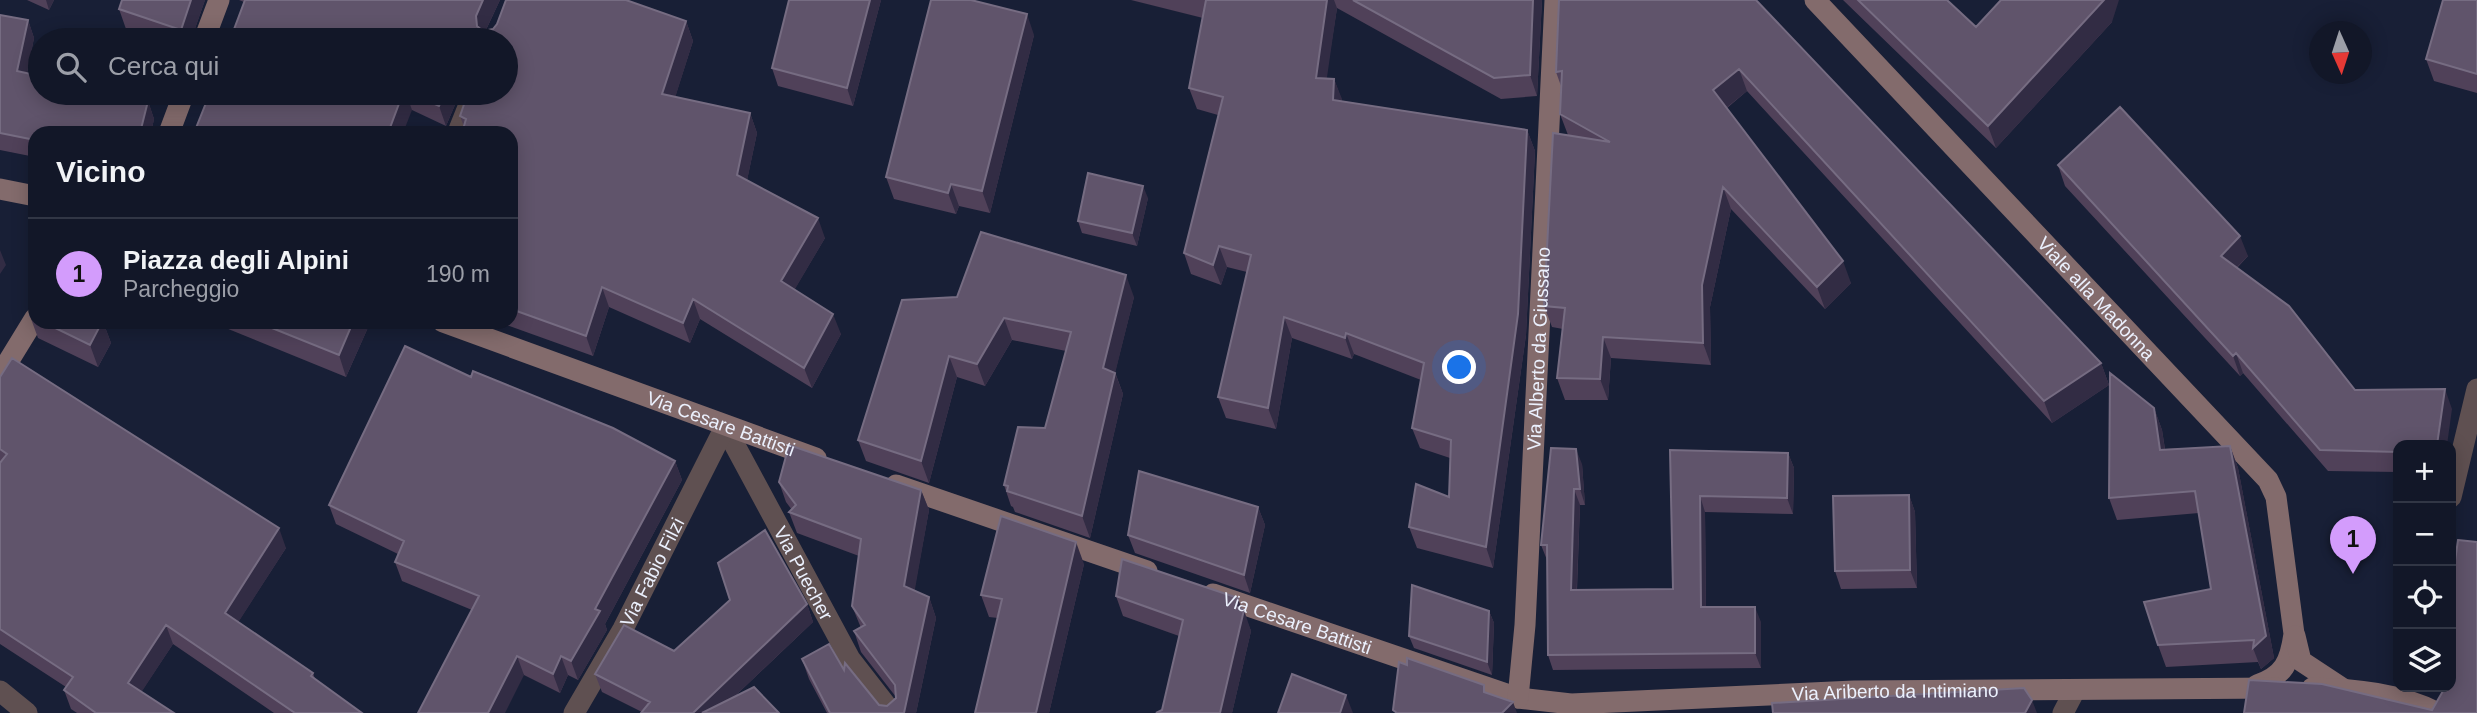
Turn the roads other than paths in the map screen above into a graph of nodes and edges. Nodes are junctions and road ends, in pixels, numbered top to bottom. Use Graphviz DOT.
graph roads {
  1 [pos="219,0"];
  2 [pos="1555,0"];
  3 [pos="1815,0"];
  4 [pos="208,28"];
  5 [pos="180,105"];
  6 [pos="466,105"];
  7 [pos="172,126"];
  8 [pos="459,126"];
  9 [pos="0,189"];
  10 [pos="28,195"];
  11 [pos="28,329"];
  12 [pos="462,329"];
  13 [pos="0,375"];
  14 [pos="2477,389"];
  15 [pos="725,426"];
  16 [pos="831,463"];
  17 [pos="870,476"];
  18 [pos="2456,476"];
  19 [pos="1161,576"];
  20 [pos="1188,585"];
  21 [pos="2294,634"];
  22 [pos="2247,688"];
  23 [pos="2342,688"];
  24 [pos="2075,690"];
  25 [pos="0,691"];
  26 [pos="1518,698"];
  27 [pos="1567,709"];
  28 [pos="27,713"];
  29 [pos="574,713"];
  30 [pos="892,713"];
  31 [pos="2063,713"];
  32 [pos="2438,713"];
  1 -- 4 [label="street"];
  2 -- 26 [label="street, Via Alberto da Giussano"];
  3 -- 21 [label="street, Viale alla Madonna"];
  5 -- 7 [label="street"];
  6 -- 8 [label="lane"];
  9 -- 10 [label="street"];
  11 -- 13 [label="street"];
  12 -- 15 [label="street, Via Cesare Battisti"];
  14 -- 18 [label="street"];
  15 -- 16 [label="street, Via Cesare Battisti"];
  15 -- 29 [label="street, Via Fabio Filzi"];
  15 -- 30 [label="street, Via Puecher"];
  17 -- 19 [label="street"];
  20 -- 26 [label="street, Via Cesare Battisti"];
  21 -- 22 [label="street, Viale alla Madonna"];
  21 -- 23 [label="street, Viale alla Madonna"];
  22 -- 23 [label="street, Via Ariberto da Intimiano"];
  22 -- 24 [label="street, Via Ariberto da Intimiano"];
  23 -- 32 [label="street, Via Ariberto da Intimiano"];
  24 -- 27 [label="street, Via Ariberto da Intimiano"];
  24 -- 31 [label="street"];
  25 -- 28 [label="street"];
  26 -- 27 [label="street, Via Ariberto da Intimiano"];
}
